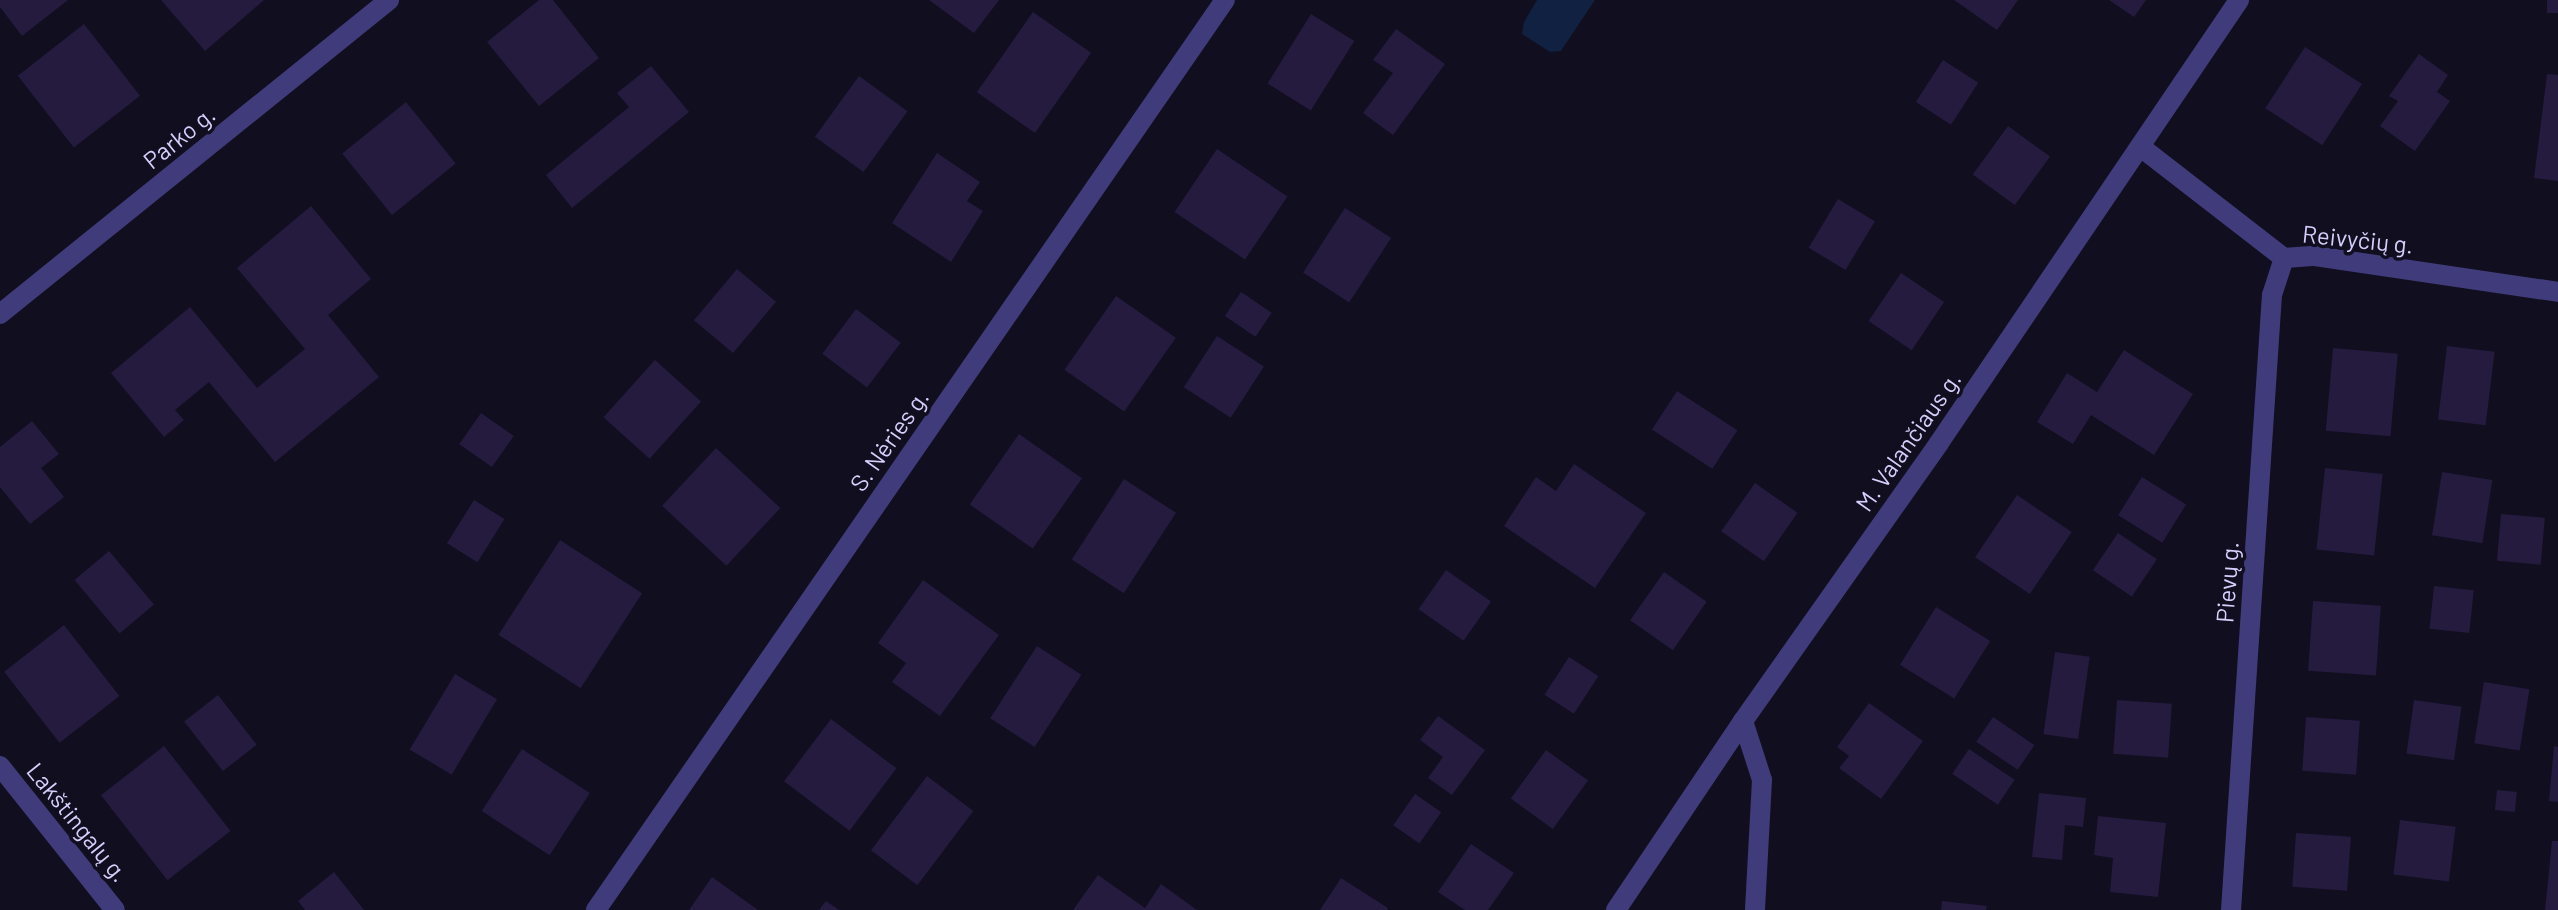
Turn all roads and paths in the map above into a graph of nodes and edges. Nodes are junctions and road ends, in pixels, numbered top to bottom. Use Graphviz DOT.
graph roads {
  1 [pos="389,0"];
  2 [pos="1225,0"];
  3 [pos="2239,0"];
  4 [pos="2142,148"];
  5 [pos="2284,258"];
  6 [pos="2558,292"];
  7 [pos="0,314"];
  8 [pos="1743,721"];
  9 [pos="0,766"];
  10 [pos="115,910"];
  11 [pos="596,910"];
  12 [pos="1616,910"];
  13 [pos="1755,910"];
  14 [pos="2231,910"];
  1 -- 7 [label="street, Parko g."];
  2 -- 11 [label="street, S. Nėries g."];
  3 -- 4 [label="street, M. Valančiaus g."];
  4 -- 5 [label="street, Reivyčių g."];
  4 -- 8 [label="street, M. Valančiaus g."];
  5 -- 6 [label="street, Reivyčių g."];
  5 -- 14 [label="street, Pievų g."];
  8 -- 12 [label="street, M. Valančiaus g."];
  8 -- 13 [label="street"];
  9 -- 10 [label="street, Lakštingalų g."];
}
